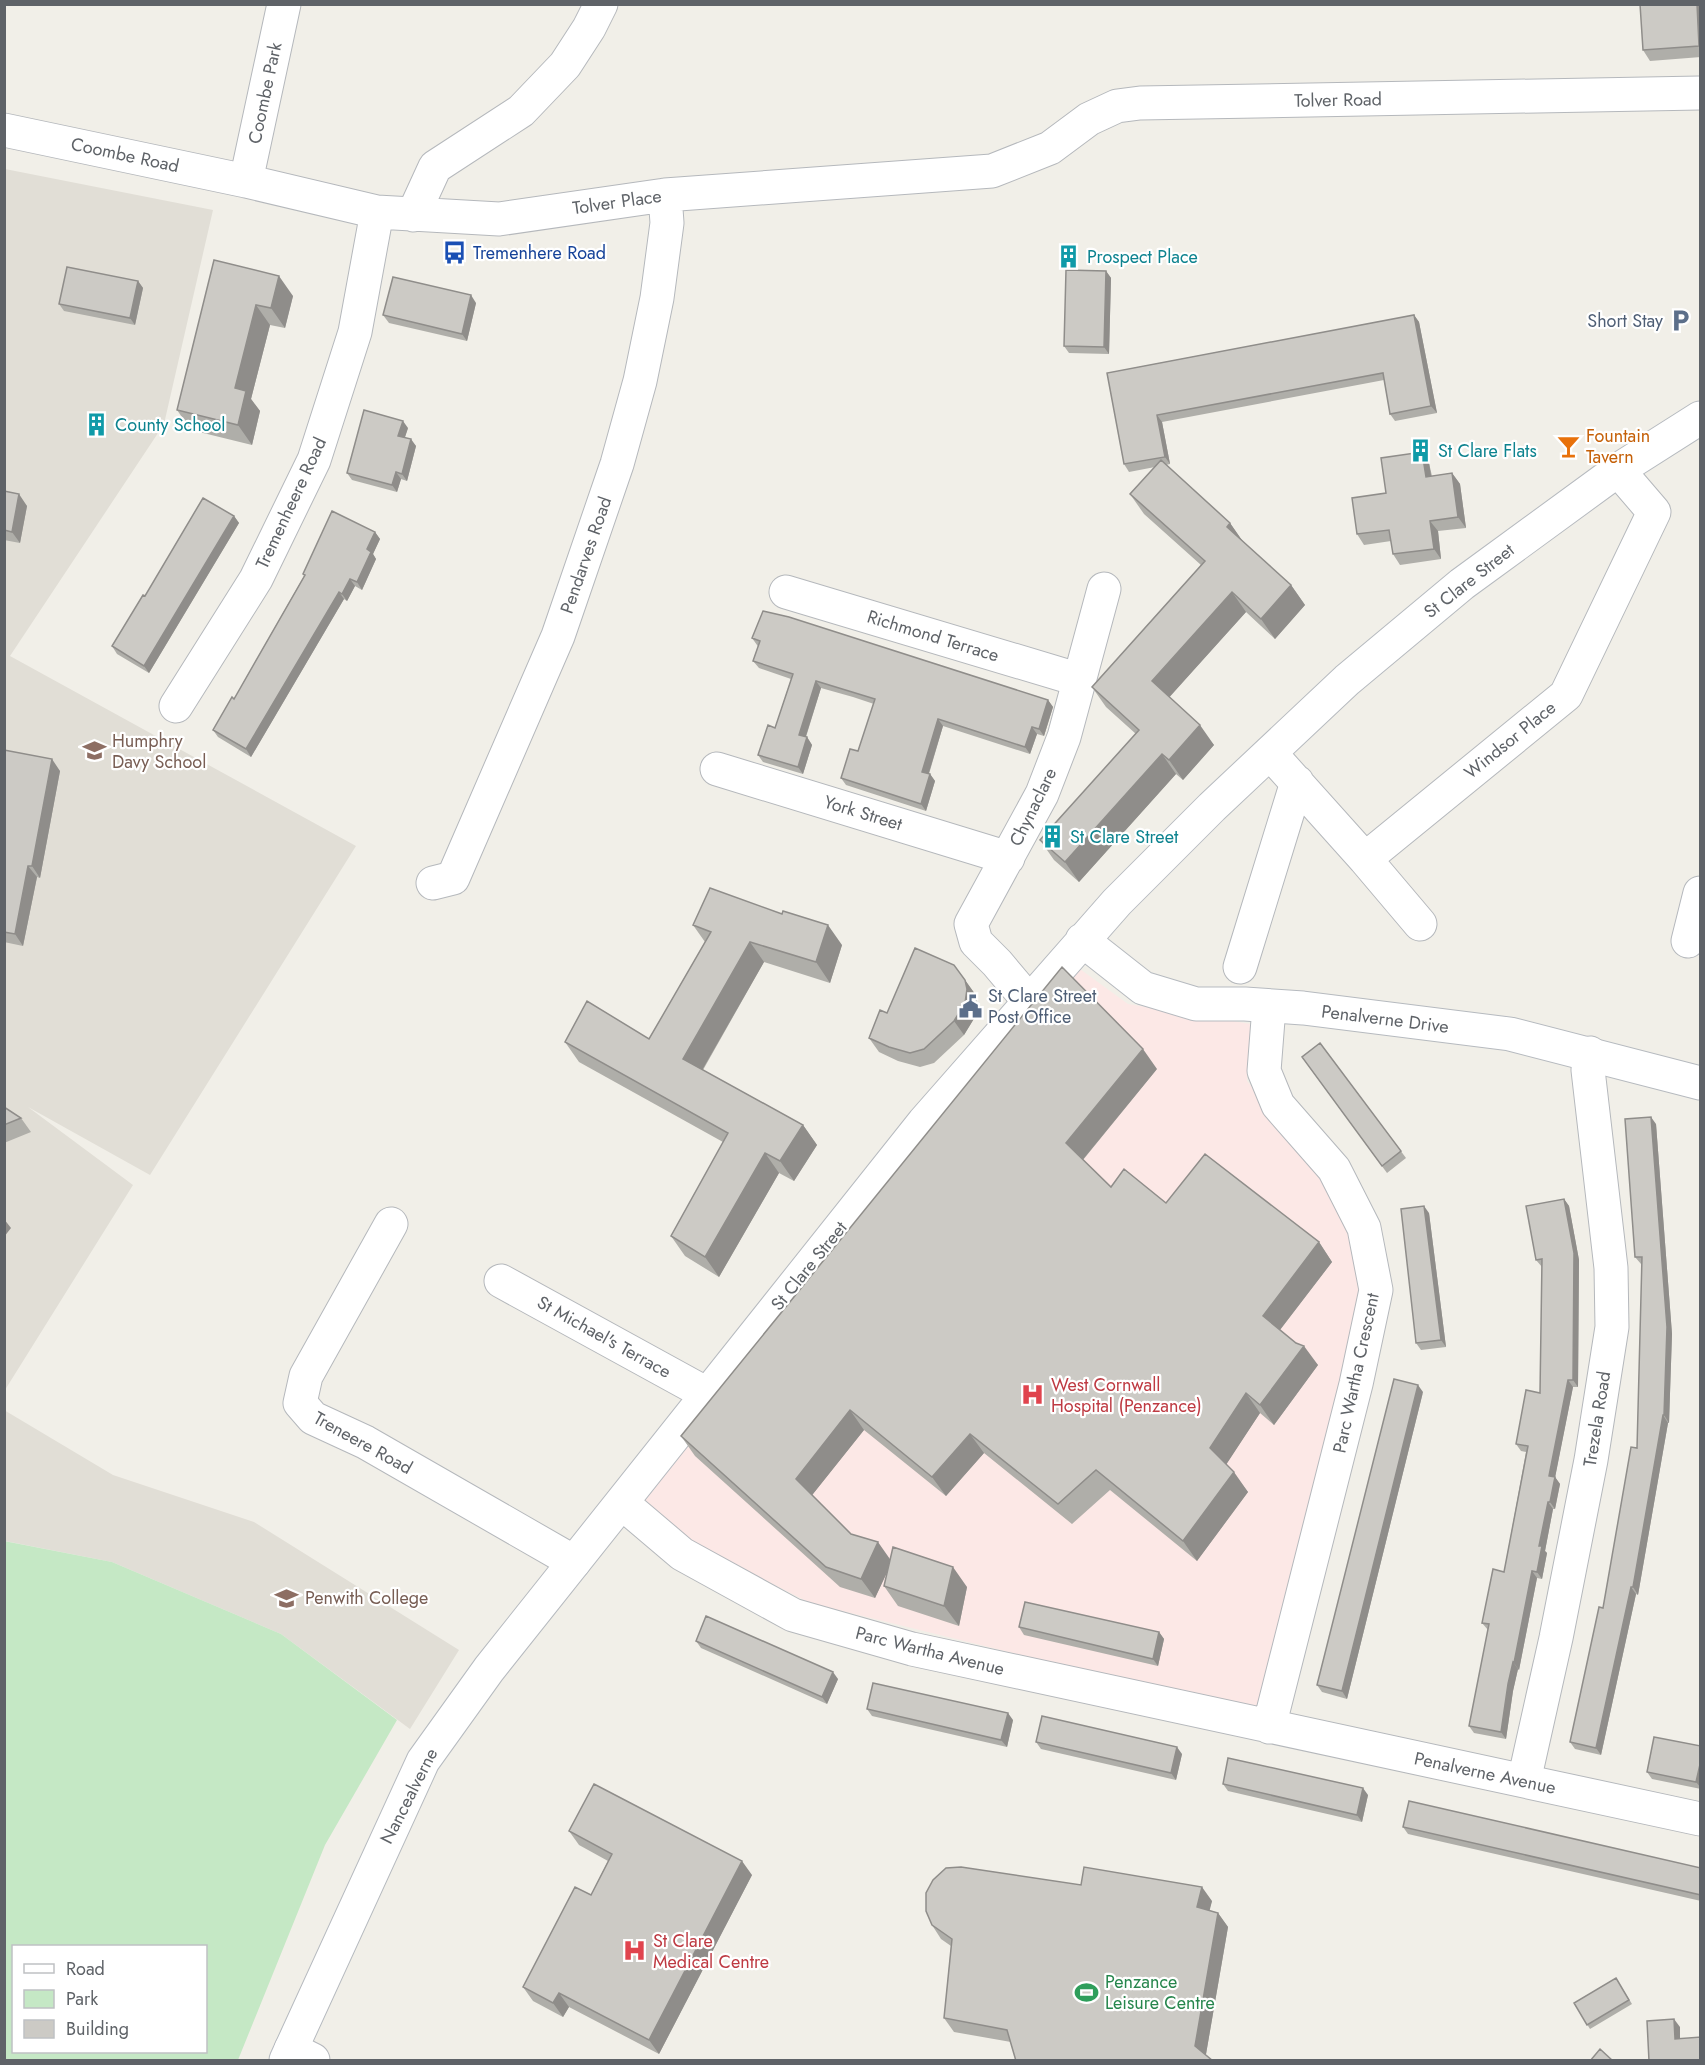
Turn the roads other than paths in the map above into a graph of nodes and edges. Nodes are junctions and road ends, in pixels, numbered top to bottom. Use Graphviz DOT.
graph roads {
  1 [pos="284,4"];
  2 [pos="601,4"];
  3 [pos="1701,93"];
  4 [pos="4,130"];
  5 [pos="992,171"];
  6 [pos="246,181"];
  7 [pos="665,195"];
  8 [pos="377,212"];
  9 [pos="413,215"];
  10 [pos="1701,418"];
  11 [pos="1618,470"];
  12 [pos="1104,589"];
  13 [pos="786,592"];
  14 [pos="1080,680"];
  15 [pos="176,706"];
  16 [pos="1270,753"];
  17 [pos="717,769"];
  18 [pos="1298,782"];
  19 [pos="1008,858"];
  20 [pos="1365,859"];
  21 [pos="434,883"];
  22 [pos="1701,893"];
  23 [pos="1420,924"];
  24 [pos="1082,940"];
  25 [pos="1688,941"];
  26 [pos="1240,967"];
  27 [pos="1029,1001"];
  28 [pos="1269,1007"];
  29 [pos="1590,1053"];
  30 [pos="1701,1083"];
  31 [pos="391,1224"];
  32 [pos="501,1281"];
  33 [pos="707,1394"];
  34 [pos="622,1503"];
  35 [pos="574,1562"];
  36 [pos="1269,1727"];
  37 [pos="1524,1781"];
  38 [pos="1701,1819"];
  39 [pos="296,2057"];
  1 -- 6 [label="street, Coombe Park"];
  2 -- 9 [label="street"];
  3 -- 5 [label="street, Tolver Road"];
  4 -- 6 [label="street, Coombe Road"];
  5 -- 7 [label="street, Tolver Place"];
  6 -- 8 [label="street, Tolver Place"];
  7 -- 9 [label="street, Tolver Place"];
  7 -- 21 [label="street, Pendarves Road"];
  8 -- 9 [label="street, Tolver Place"];
  8 -- 15 [label="street, Tremenheere Road"];
  10 -- 11 [label="street, St Clare Street"];
  11 -- 16 [label="street, St Clare Street"];
  11 -- 20 [label="street, Windsor Place"];
  12 -- 14 [label="street, Chynaclare"];
  13 -- 14 [label="street, Richmond Terrace"];
  14 -- 19 [label="street, Chynaclare"];
  16 -- 18 [label="street"];
  16 -- 24 [label="street, St Clare Street"];
  17 -- 19 [label="street, York Street"];
  18 -- 20 [label="street"];
  18 -- 26 [label="street"];
  19 -- 27 [label="street, Chynaclare"];
  20 -- 23 [label="street"];
  22 -- 25 [label="street"];
  24 -- 27 [label="street, St Clare Street"];
  24 -- 28 [label="street, Penalverne Drive"];
  27 -- 33 [label="street, St Clare Street"];
  28 -- 29 [label="street, Penalverne Drive"];
  28 -- 36 [label="street, Parc Wartha Crescent"];
  29 -- 30 [label="street, Penalverne Drive"];
  29 -- 37 [label="street, Trezela Road"];
  31 -- 35 [label="street, Treneere Road"];
  32 -- 33 [label="street, St Michael's Terrace"];
  33 -- 34 [label="street, St Clare Street"];
  34 -- 35 [label="street, Nancealverne"];
  34 -- 36 [label="street, Parc Wartha Avenue"];
  35 -- 39 [label="street, Nancealverne"];
  36 -- 37 [label="street, Penalverne Avenue"];
  37 -- 38 [label="street, Penalverne Avenue"];
}
